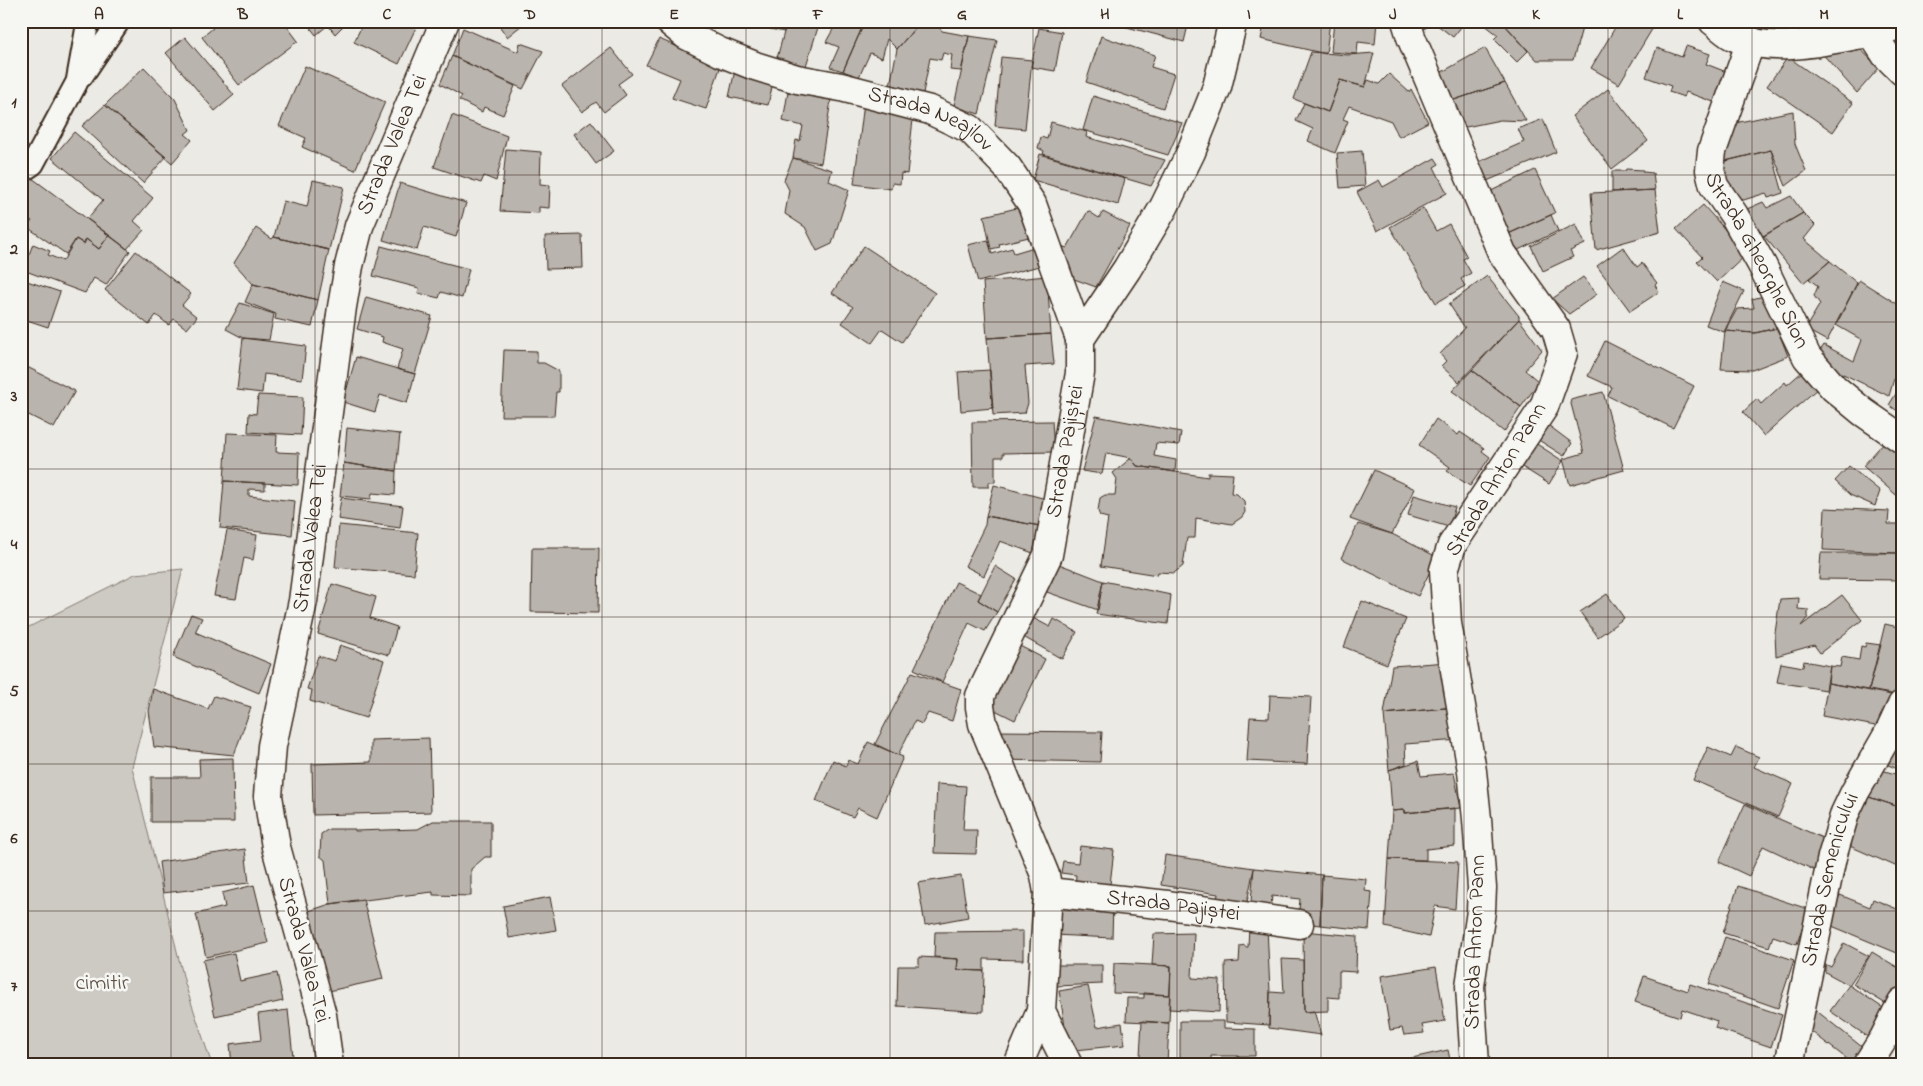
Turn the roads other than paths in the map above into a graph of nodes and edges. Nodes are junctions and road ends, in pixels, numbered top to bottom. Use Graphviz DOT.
graph roads {
  1 [pos="88,21"];
  2 [pos="118,21"];
  3 [pos="445,21"];
  4 [pos="669,21"];
  5 [pos="1233,21"];
  6 [pos="1406,21"];
  7 [pos="1713,21"];
  8 [pos="1902,22"];
  9 [pos="1872,32"];
  10 [pos="1751,41"];
  11 [pos="1902,71"];
  12 [pos="78,82"];
  13 [pos="21,172"];
  14 [pos="1080,339"];
  15 [pos="1902,439"];
  16 [pos="1902,705"];
  17 [pos="1048,892"];
  18 [pos="1299,924"];
  19 [pos="1902,1002"];
  20 [pos="1041,1011"];
  21 [pos="329,1065"];
  22 [pos="1018,1065"];
  23 [pos="1068,1065"];
  24 [pos="1475,1065"];
  25 [pos="1789,1065"];
  26 [pos="1866,1065"];
  1 -- 12 [label="lane"];
  2 -- 12 [label="lane"];
  3 -- 21 [label="street, Strada Valea Tei"];
  4 -- 14 [label="street, Strada Neajlov"];
  5 -- 14 [label="street"];
  6 -- 24 [label="street, Strada Anton Pann"];
  7 -- 10 [label="street"];
  8 -- 9 [label="street"];
  9 -- 10 [label="street"];
  9 -- 11 [label="street"];
  10 -- 15 [label="street, Strada Gheorghe Sion"];
  12 -- 13 [label="lane"];
  14 -- 17 [label="street, Strada Pajiștei"];
  16 -- 25 [label="street, Strada Semenicului"];
  17 -- 18 [label="street, Strada Pajiștei"];
  17 -- 20 [label="street, Strada Pajiștei"];
  19 -- 26 [label="street"];
  20 -- 22 [label="street"];
  20 -- 23 [label="street, Strada Pajiștei"];
}
